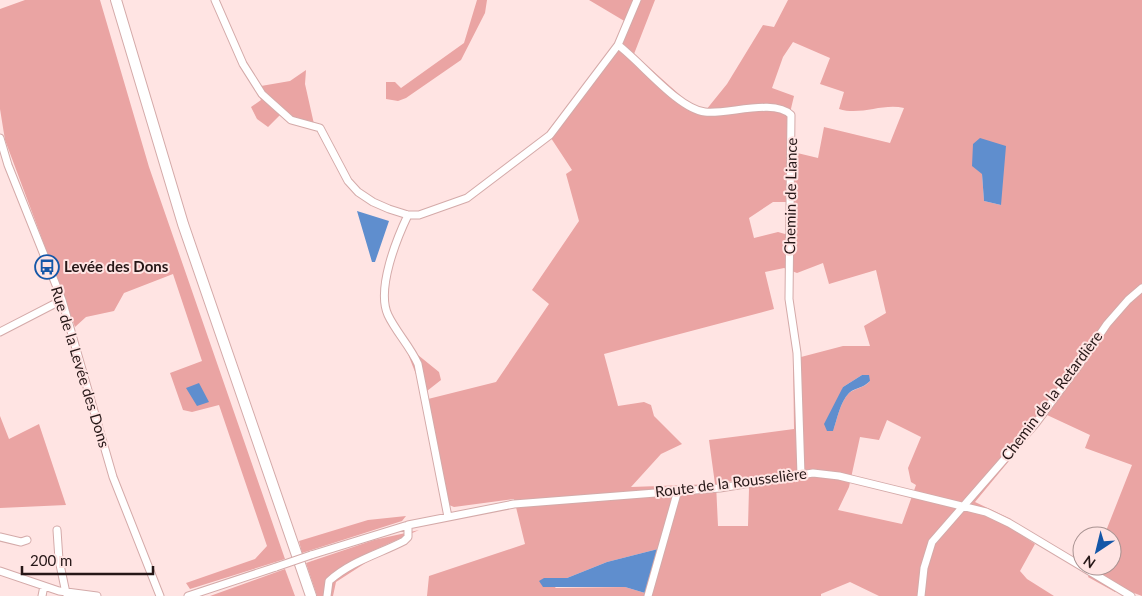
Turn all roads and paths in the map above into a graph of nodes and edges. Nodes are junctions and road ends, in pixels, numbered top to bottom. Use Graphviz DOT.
graph roads {
  1 [pos="109,0"];
  2 [pos="116,0"];
  3 [pos="215,0"];
  4 [pos="637,0"];
  5 [pos="618,45"];
  6 [pos="0,138"];
  7 [pos="408,215"];
  8 [pos="1142,288"];
  9 [pos="62,300"];
  10 [pos="0,332"];
  11 [pos="801,475"];
  12 [pos="678,490"];
  13 [pos="964,506"];
  14 [pos="448,517"];
  15 [pos="408,525"];
  16 [pos="57,530"];
  17 [pos="0,537"];
  18 [pos="27,540"];
  19 [pos="0,571"];
  20 [pos="44,586"];
  21 [pos="66,593"];
  22 [pos="42,596"];
  23 [pos="97,596"];
  24 [pos="160,596"];
  25 [pos="188,596"];
  26 [pos="304,596"];
  27 [pos="311,596"];
  28 [pos="327,596"];
  29 [pos="648,596"];
  30 [pos="922,596"];
  31 [pos="1131,596"];
  1 -- 26 [label="highway"];
  2 -- 27 [label="highway"];
  3 -- 7 [label="street"];
  4 -- 5 [label="street"];
  5 -- 7 [label="street"];
  5 -- 11 [label="street, Chemin de Liance"];
  6 -- 9 [label="street, Rue de la Levée des Dons"];
  7 -- 14 [label="street"];
  8 -- 13 [label="street, Chemin de la Retardière"];
  9 -- 10 [label="street"];
  9 -- 24 [label="street, Rue de la Levée des Dons"];
  11 -- 12 [label="street, Route de la Rousselière"];
  11 -- 13 [label="street, Route de la Rousselière"];
  12 -- 14 [label="street, Route de la Rousselière"];
  12 -- 29 [label="street"];
  13 -- 30 [label="street, Chemin de la Retardière"];
  13 -- 31 [label="street, Route de la Rousselière"];
  14 -- 15 [label="street, Route de la Rousselière"];
  15 -- 25 [label="street, Route de la Rousselière, bridge"];
  15 -- 28 [label="street"];
  16 -- 21 [label="street"];
  17 -- 18 [label="street"];
  19 -- 20 [label="street"];
  20 -- 21 [label="street"];
  20 -- 22 [label="street"];
  21 -- 23 [label="street"];
}
